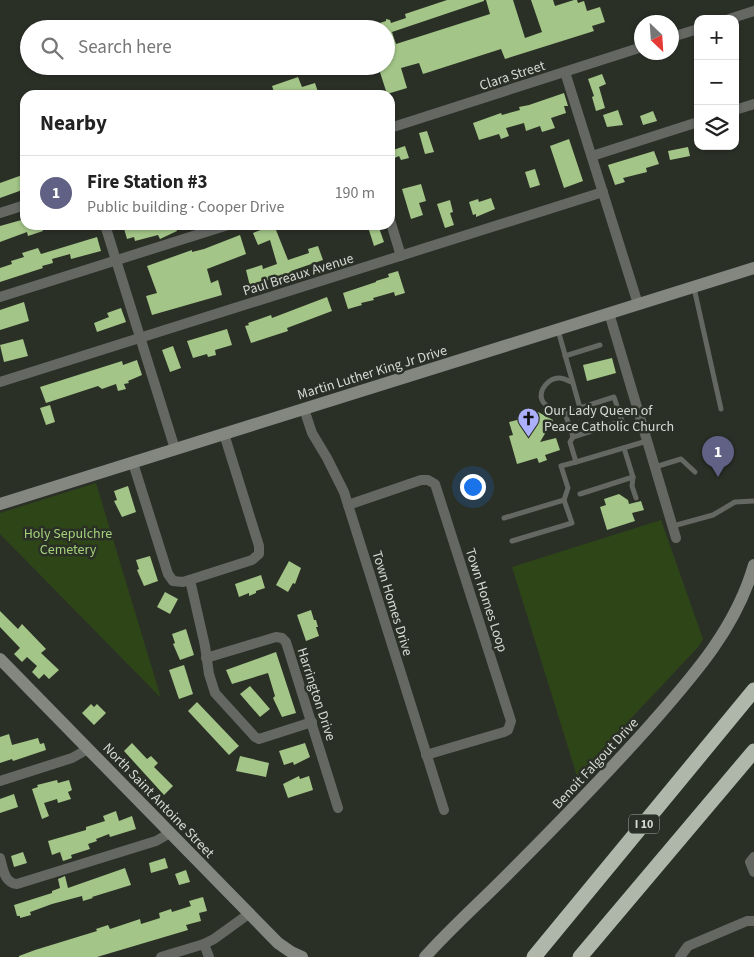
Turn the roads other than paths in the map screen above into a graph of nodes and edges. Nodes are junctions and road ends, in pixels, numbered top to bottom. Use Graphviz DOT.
graph roads {
  1 [pos="754,11"];
  2 [pos="739,16"];
  3 [pos="694,30"];
  4 [pos="679,35"];
  5 [pos="634,50"];
  6 [pos="565,72"];
  7 [pos="754,104"];
  8 [pos="739,109"];
  9 [pos="694,123"];
  10 [pos="395,126"];
  11 [pos="592,156"];
  12 [pos="603,192"];
  13 [pos="20,207"];
  14 [pos="0,213"];
  15 [pos="106,230"];
  16 [pos="212,230"];
  17 [pos="393,230"];
  18 [pos="401,256"];
  19 [pos="116,260"];
  20 [pos="750,271"];
  21 [pos="694,287"];
  22 [pos="0,297"];
  23 [pos="638,304"];
  24 [pos="609,313"];
  25 [pos="558,329"];
  26 [pos="140,338"];
  27 [pos="600,345"];
  28 [pos="565,356"];
  29 [pos="0,382"];
  30 [pos="573,384"];
  31 [pos="580,408"];
  32 [pos="304,409"];
  33 [pos="721,409"];
  34 [pos="564,413"];
  35 [pos="224,434"];
  36 [pos="573,437"];
  37 [pos="647,441"];
  38 [pos="624,448"];
  39 [pos="175,449"];
  40 [pos="576,462"];
  41 [pos="133,463"];
  42 [pos="655,467"];
  43 [pos="695,472"];
  44 [pos="633,477"];
  45 [pos="580,494"];
  46 [pos="636,498"];
  47 [pos="564,500"];
  48 [pos="754,501"];
  49 [pos="0,504"];
  50 [pos="348,505"];
  51 [pos="504,518"];
  52 [pos="672,526"];
  53 [pos="676,538"];
  54 [pos="512,541"];
  55 [pos="754,566"];
  56 [pos="190,580"];
  57 [pos="206,658"];
  58 [pos="2,664"];
  59 [pos="754,690"];
  60 [pos="312,722"];
  61 [pos="88,749"];
  62 [pos="754,751"];
  63 [pos="426,755"];
  64 [pos="0,781"];
  65 [pos="338,808"];
  66 [pos="444,810"];
  67 [pos="170,833"];
  68 [pos="754,856"];
  69 [pos="0,858"];
  70 [pos="754,872"];
  71 [pos="250,913"];
  72 [pos="754,921"];
  73 [pos="204,944"];
  74 [pos="161,957"];
  75 [pos="209,957"];
  76 [pos="302,957"];
  77 [pos="425,957"];
  78 [pos="534,957"];
  79 [pos="580,957"];
  80 [pos="680,957"];
  1 -- 2 [label="street"];
  3 -- 4 [label="street"];
  5 -- 6 [label="street, Clara Street"];
  6 -- 10 [label="street, Clara Street"];
  6 -- 11 [label="street"];
  7 -- 8 [label="street"];
  9 -- 11 [label="street"];
  11 -- 12 [label="street"];
  12 -- 18 [label="street, Paul Breaux Avenue"];
  12 -- 23 [label="street"];
  13 -- 14 [label="street"];
  15 -- 19 [label="street"];
  16 -- 19 [label="street"];
  17 -- 18 [label="street"];
  18 -- 26 [label="street, Paul Breaux Avenue"];
  19 -- 22 [label="street"];
  19 -- 26 [label="street"];
  20 -- 21 [label="street, Martin Luther King Jr Drive"];
  21 -- 23 [label="street, Martin Luther King Jr Drive"];
  21 -- 33 [label="lane"];
  23 -- 24 [label="street, Martin Luther King Jr Drive"];
  24 -- 25 [label="street, Martin Luther King Jr Drive"];
  24 -- 37 [label="street"];
  25 -- 28 [label="lane"];
  25 -- 32 [label="street, Martin Luther King Jr Drive"];
  26 -- 29 [label="street, Paul Breaux Avenue"];
  26 -- 39 [label="street"];
  27 -- 28 [label="lane"];
  28 -- 30 [label="lane"];
  30 -- 31 [label="lane"];
  30 -- 34 [label="lane"];
  31 -- 34 [label="lane"];
  31 -- 36 [label="lane"];
  32 -- 35 [label="street, Martin Luther King Jr Drive"];
  32 -- 50 [label="street, Town Homes Drive"];
  34 -- 36 [label="lane"];
  35 -- 39 [label="street, Martin Luther King Jr Drive"];
  35 -- 56 [label="street"];
  36 -- 40 [label="lane"];
  37 -- 38 [label="lane"];
  37 -- 42 [label="street"];
  38 -- 40 [label="lane"];
  38 -- 44 [label="lane"];
  39 -- 41 [label="street, Martin Luther King Jr Drive"];
  40 -- 47 [label="lane"];
  41 -- 49 [label="street, Martin Luther King Jr Drive"];
  41 -- 56 [label="street"];
  42 -- 43 [label="lane"];
  42 -- 52 [label="street"];
  44 -- 45 [label="lane"];
  44 -- 46 [label="lane"];
  47 -- 51 [label="lane"];
  47 -- 54 [label="lane"];
  48 -- 52 [label="lane"];
  50 -- 63 [label="street, Town Homes Drive"];
  50 -- 63 [label="street, Town Homes Loop"];
  52 -- 53 [label="street"];
  55 -- 77 [label="street, Benoit Falgout Drive"];
  56 -- 57 [label="street"];
  57 -- 60 [label="street"];
  57 -- 60 [label="street, Harrington Drive"];
  58 -- 61 [label="street, North Saint Antoine Street"];
  59 -- 78 [label="highway, I 10"];
  60 -- 65 [label="street, Harrington Drive"];
  61 -- 64 [label="street"];
  61 -- 67 [label="street, North Saint Antoine Street"];
  62 -- 79 [label="highway, I 10"];
  63 -- 66 [label="street, Town Homes Drive"];
  67 -- 69 [label="street"];
  67 -- 71 [label="street, North Saint Antoine Street"];
  68 -- 70 [label="street"];
  71 -- 73 [label="street"];
  71 -- 76 [label="street, North Saint Antoine Street"];
  72 -- 80 [label="street"];
  73 -- 74 [label="street"];
  73 -- 75 [label="street"];
}
